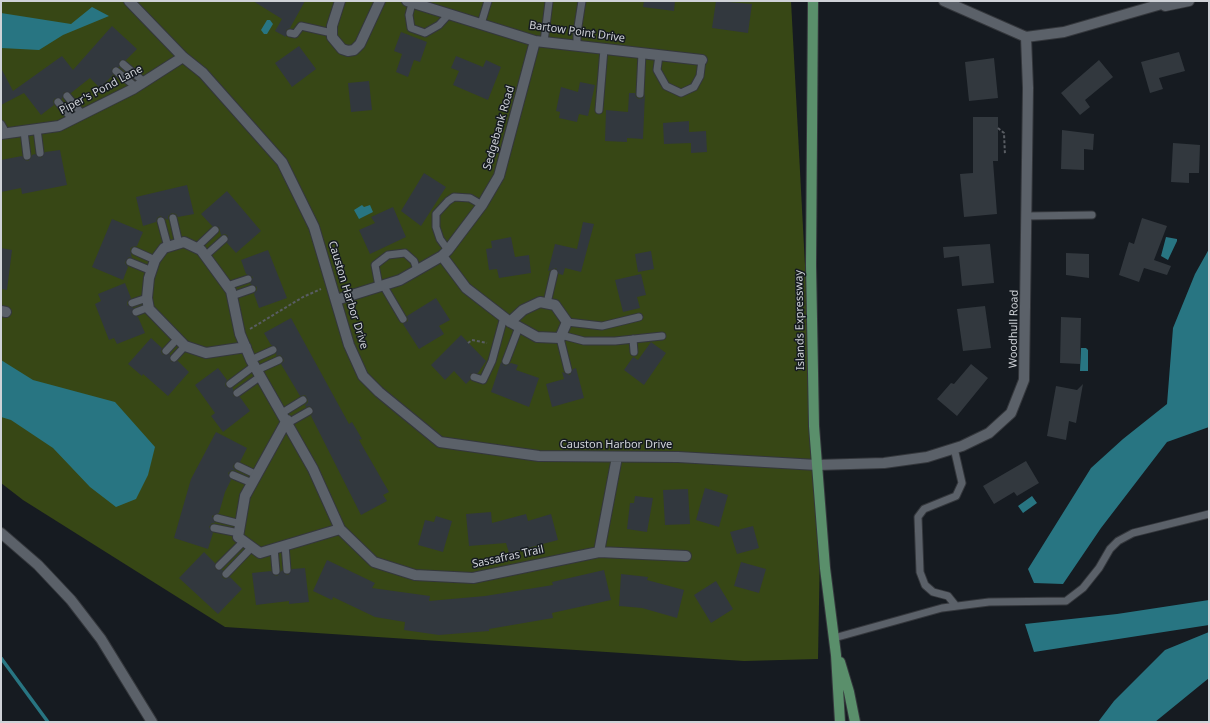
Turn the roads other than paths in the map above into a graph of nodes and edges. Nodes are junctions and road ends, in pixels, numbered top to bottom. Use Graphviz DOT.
graph roads {
  1 [pos="129,1"];
  2 [pos="340,1"];
  3 [pos="380,1"];
  4 [pos="488,1"];
  5 [pos="582,1"];
  6 [pos="813,1"];
  7 [pos="944,1"];
  8 [pos="1190,1"];
  9 [pos="409,2"];
  10 [pos="549,2"];
  11 [pos="449,14"];
  12 [pos="481,24"];
  13 [pos="290,33"];
  14 [pos="332,33"];
  15 [pos="1026,37"];
  16 [pos="540,41"];
  17 [pos="577,46"];
  18 [pos="604,49"];
  19 [pos="642,53"];
  20 [pos="660,55"];
  21 [pos="183,57"];
  22 [pos="702,60"];
  23 [pos="123,64"];
  24 [pos="116,71"];
  25 [pos="140,85"];
  26 [pos="640,94"];
  27 [pos="67,96"];
  28 [pos="58,102"];
  29 [pos="599,110"];
  30 [pos="82,114"];
  31 [pos="72,119"];
  32 [pos="37,129"];
  33 [pos="3,130"];
  34 [pos="24,131"];
  35 [pos="40,153"];
  36 [pos="28,156"];
  37 [pos="482,205"];
  38 [pos="1092,215"];
  39 [pos="1028,216"];
  40 [pos="173,218"];
  41 [pos="161,221"];
  42 [pos="215,230"];
  43 [pos="224,239"];
  44 [pos="179,244"];
  45 [pos="168,247"];
  46 [pos="196,248"];
  47 [pos="135,251"];
  48 [pos="446,253"];
  49 [pos="205,256"];
  50 [pos="155,260"];
  51 [pos="130,262"];
  52 [pos="417,270"];
  53 [pos="152,271"];
  54 [pos="554,273"];
  55 [pos="248,279"];
  56 [pos="227,286"];
  57 [pos="381,286"];
  58 [pos="252,289"];
  59 [pos="232,296"];
  60 [pos="336,300"];
  61 [pos="148,302"];
  62 [pos="132,303"];
  63 [pos="547,303"];
  64 [pos="136,312"];
  65 [pos="639,317"];
  66 [pos="403,319"];
  67 [pos="511,322"];
  68 [pos="567,322"];
  69 [pos="662,336"];
  70 [pos="561,337"];
  71 [pos="178,338"];
  72 [pos="632,339"];
  73 [pos="185,346"];
  74 [pos="246,347"];
  75 [pos="273,350"];
  76 [pos="166,351"];
  77 [pos="634,352"];
  78 [pos="174,358"];
  79 [pos="279,360"];
  80 [pos="506,361"];
  81 [pos="256,368"];
  82 [pos="568,370"];
  83 [pos="474,376"];
  84 [pos="230,384"];
  85 [pos="237,393"];
  86 [pos="303,400"];
  87 [pos="309,411"];
  88 [pos="286,419"];
  89 [pos="954,448"];
  90 [pos="617,457"];
  91 [pos="817,465"];
  92 [pos="238,466"];
  93 [pos="233,475"];
  94 [pos="254,479"];
  95 [pos="1209,514"];
  96 [pos="217,518"];
  97 [pos="214,528"];
  98 [pos="340,529"];
  99 [pos="1,533"];
  100 [pos="244,536"];
  101 [pos="285,545"];
  102 [pos="274,548"];
  103 [pos="599,552"];
  104 [pos="686,556"];
  105 [pos="218,566"];
  106 [pos="287,570"];
  107 [pos="276,571"];
  108 [pos="226,574"];
  109 [pos="956,606"];
  110 [pos="834,638"];
  111 [pos="152,722"];
  112 [pos="840,722"];
  113 [pos="855,722"];
  1 -- 21 [label="street, Causton Harbor Drive"];
  2 -- 14 [label="street"];
  3 -- 14 [label="street"];
  4 -- 12 [label="lane"];
  5 -- 17 [label="lane"];
  6 -- 91 [label="main road, Islands Expressway"];
  7 -- 15 [label="street"];
  8 -- 15 [label="street"];
  9 -- 11 [label="street, Bartow Point Drive"];
  9 -- 11 [label="lane"];
  10 -- 16 [label="lane"];
  11 -- 12 [label="street, Bartow Point Drive"];
  12 -- 16 [label="street, Bartow Point Drive"];
  13 -- 14 [label="lane"];
  15 -- 39 [label="street, Woodhull Road"];
  16 -- 17 [label="street, Bartow Point Drive"];
  16 -- 37 [label="street, Sedgebank Road"];
  17 -- 18 [label="street, Bartow Point Drive"];
  18 -- 19 [label="street, Bartow Point Drive"];
  18 -- 29 [label="lane"];
  19 -- 20 [label="street, Bartow Point Drive"];
  19 -- 26 [label="lane"];
  20 -- 22 [label="street, Bartow Point Drive"];
  20 -- 22 [label="lane"];
  21 -- 25 [label="street, Piper's Pond Lane"];
  21 -- 60 [label="street, Causton Harbor Drive"];
  23 -- 25 [label="lane"];
  24 -- 25 [label="lane"];
  25 -- 30 [label="street, Piper's Pond Lane"];
  27 -- 30 [label="lane"];
  28 -- 31 [label="lane"];
  30 -- 31 [label="street, Piper's Pond Lane"];
  31 -- 32 [label="street, Piper's Pond Lane"];
  32 -- 34 [label="street, Piper's Pond Lane"];
  32 -- 35 [label="lane"];
  33 -- 34 [label="street, Piper's Pond Lane"];
  34 -- 36 [label="lane"];
  37 -- 48 [label="street, Sedgebank Road"];
  37 -- 48 [label="lane"];
  38 -- 39 [label="lane"];
  39 -- 89 [label="street, Woodhull Road"];
  40 -- 44 [label="lane"];
  41 -- 45 [label="lane"];
  42 -- 46 [label="lane"];
  43 -- 49 [label="lane"];
  44 -- 45 [label="street, Sassafras Trail"];
  44 -- 46 [label="street, Sassafras Trail"];
  45 -- 50 [label="street, Sassafras Trail"];
  46 -- 49 [label="street, Sassafras Trail"];
  47 -- 50 [label="lane"];
  48 -- 52 [label="street, Sedgebank Road"];
  48 -- 67 [label="street"];
  49 -- 56 [label="street, Sassafras Trail"];
  50 -- 53 [label="street, Sassafras Trail"];
  51 -- 53 [label="lane"];
  52 -- 57 [label="street, Sedgebank Road"];
  52 -- 57 [label="lane"];
  53 -- 61 [label="street, Sassafras Trail"];
  54 -- 63 [label="lane"];
  55 -- 56 [label="lane"];
  56 -- 59 [label="street, Sassafras Trail"];
  57 -- 60 [label="street, Sedgebank Road"];
  57 -- 66 [label="lane"];
  58 -- 59 [label="lane"];
  59 -- 74 [label="street, Sassafras Trail"];
  60 -- 90 [label="street, Causton Harbor Drive"];
  61 -- 62 [label="lane"];
  61 -- 64 [label="lane"];
  61 -- 71 [label="street"];
  63 -- 67 [label="street"];
  63 -- 68 [label="street"];
  65 -- 68 [label="lane"];
  67 -- 70 [label="street"];
  67 -- 80 [label="lane"];
  67 -- 83 [label="lane"];
  68 -- 70 [label="street"];
  69 -- 72 [label="lane"];
  70 -- 72 [label="lane"];
  70 -- 82 [label="lane"];
  71 -- 73 [label="street"];
  71 -- 76 [label="lane"];
  72 -- 77 [label="lane"];
  73 -- 74 [label="street"];
  73 -- 78 [label="lane"];
  74 -- 81 [label="street, Sassafras Trail"];
  75 -- 81 [label="lane"];
  79 -- 81 [label="lane"];
  81 -- 84 [label="lane"];
  81 -- 85 [label="lane"];
  81 -- 88 [label="street, Sassafras Trail"];
  86 -- 88 [label="lane"];
  87 -- 88 [label="lane"];
  88 -- 94 [label="street"];
  88 -- 98 [label="street, Sassafras Trail"];
  89 -- 91 [label="street, Woodhull Road"];
  89 -- 109 [label="lane"];
  90 -- 91 [label="street, Causton Harbor Drive"];
  90 -- 103 [label="street"];
  91 -- 110 [label="main road, Islands Expressway"];
  92 -- 94 [label="lane"];
  93 -- 94 [label="lane"];
  94 -- 100 [label="street"];
  95 -- 109 [label="lane"];
  96 -- 100 [label="lane"];
  97 -- 100 [label="lane"];
  98 -- 101 [label="street"];
  98 -- 103 [label="street, Sassafras Trail"];
  99 -- 111 [label="street"];
  100 -- 102 [label="street"];
  100 -- 105 [label="lane"];
  100 -- 108 [label="lane"];
  101 -- 102 [label="street"];
  101 -- 106 [label="lane"];
  102 -- 107 [label="lane"];
  103 -- 104 [label="street, Sassafras Trail"];
  109 -- 110 [label="lane"];
  110 -- 112 [label="main road, Islands Expressway"];
  110 -- 113 [label="main road, Islands Expressway"];
}
